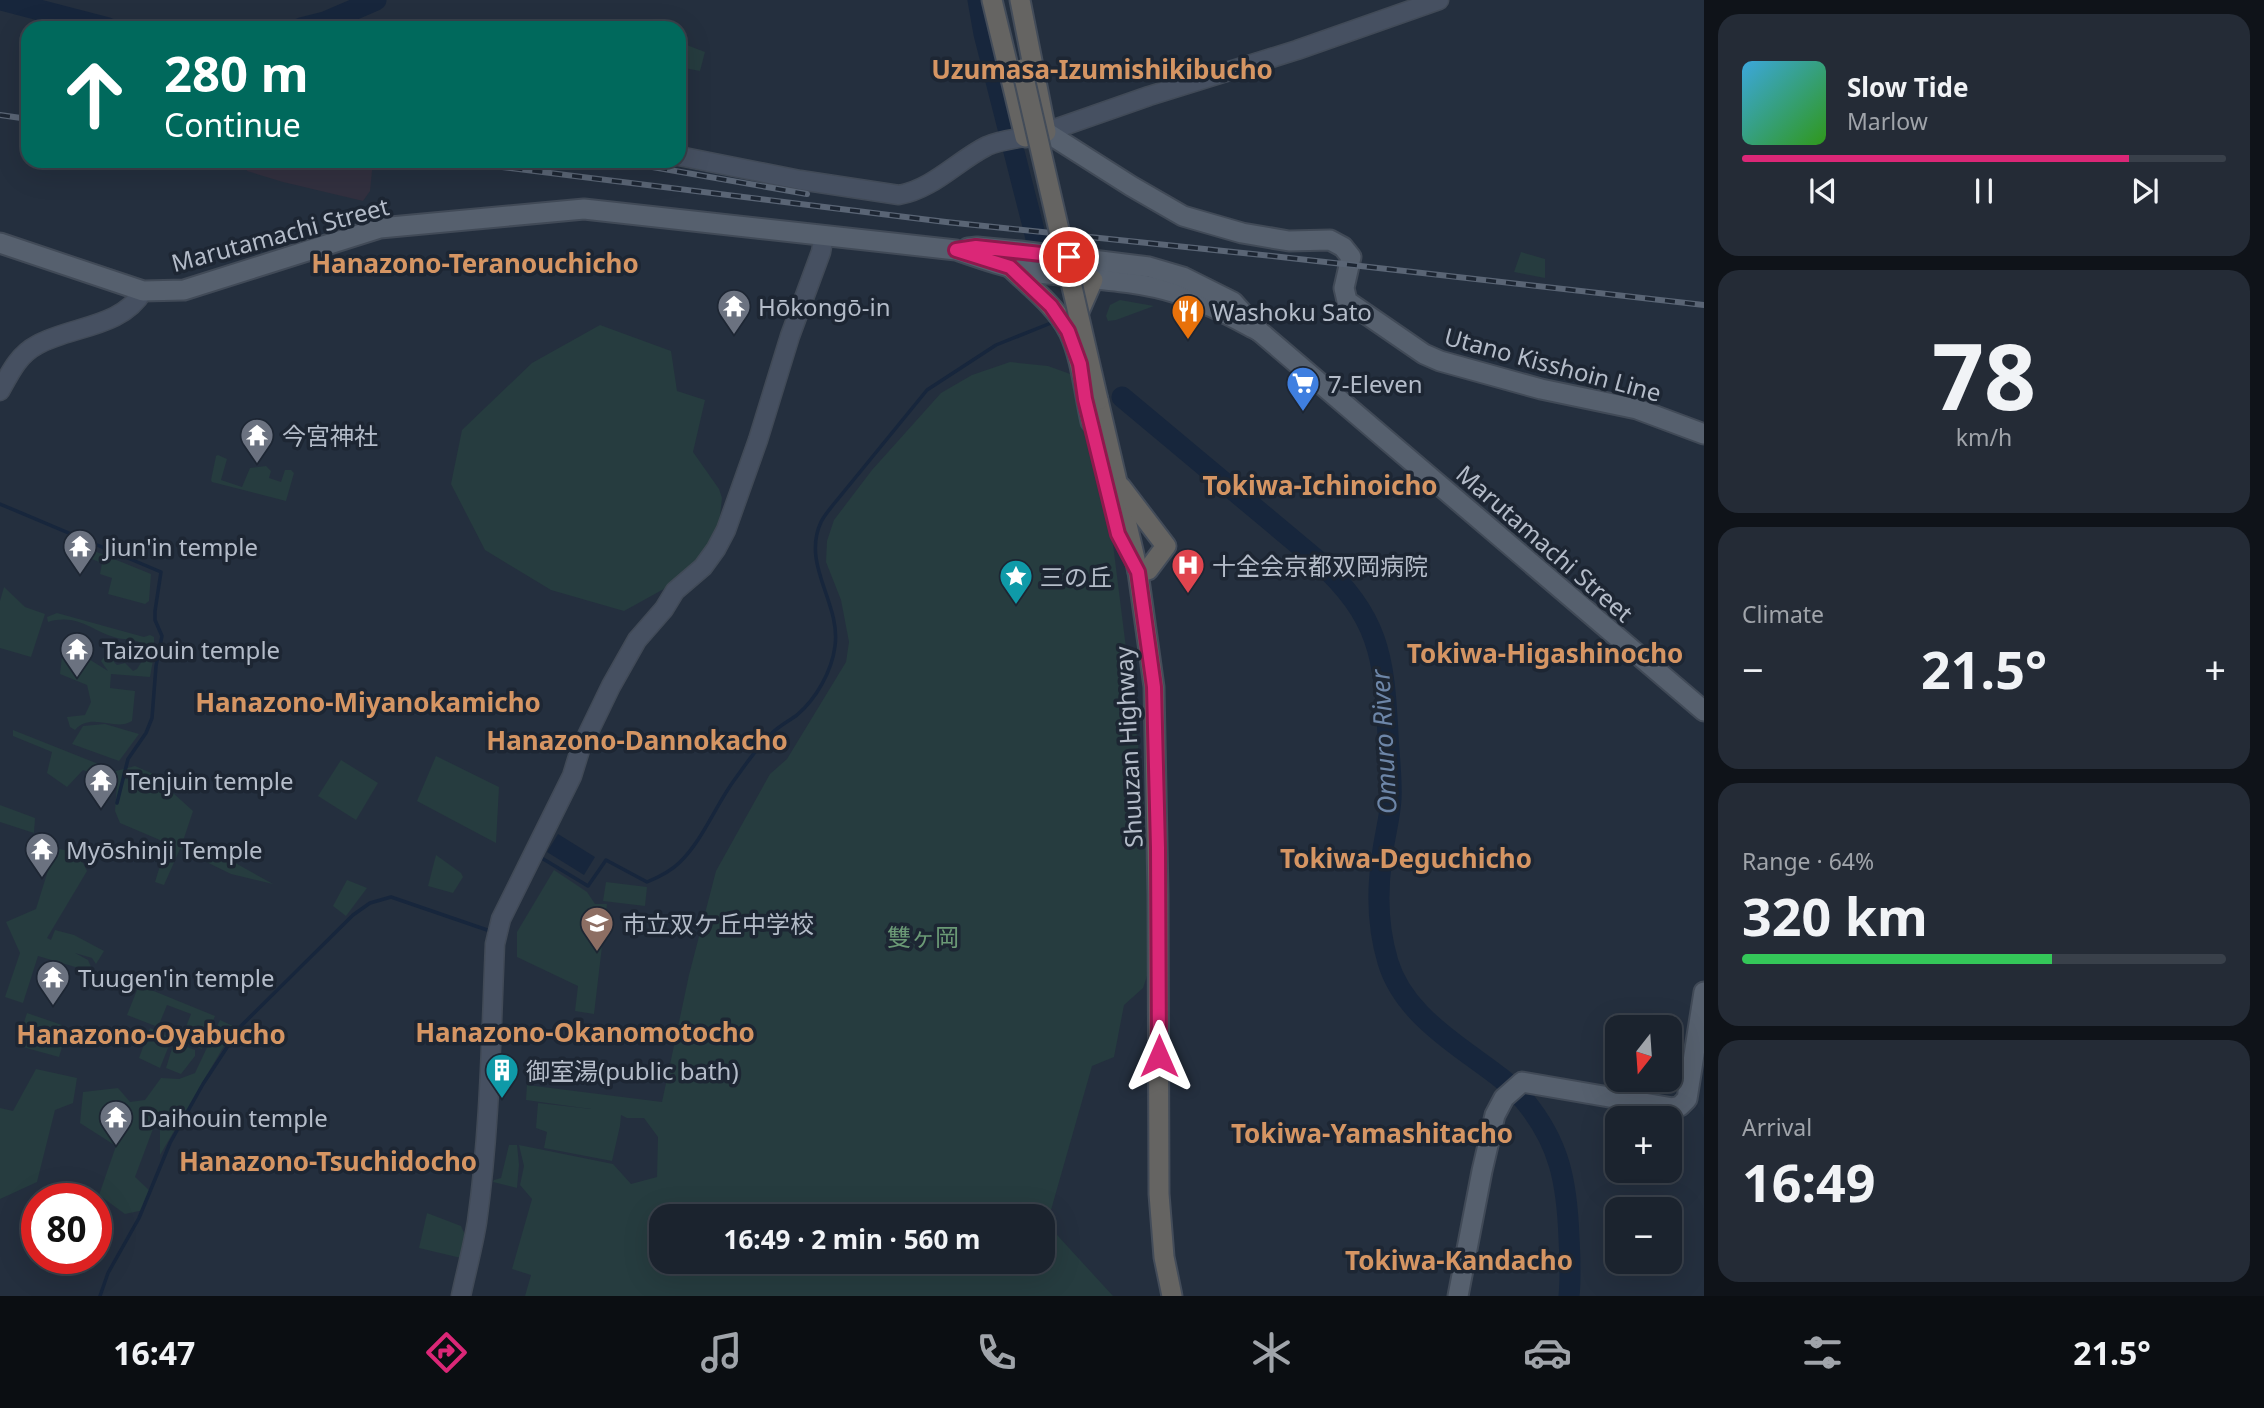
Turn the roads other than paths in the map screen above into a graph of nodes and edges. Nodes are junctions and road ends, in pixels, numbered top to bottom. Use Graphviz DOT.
graph roads {
  1 [pos="992,0"];
  2 [pos="1007,0"];
  3 [pos="1020,0"];
  4 [pos="1439,0"];
  5 [pos="1046,132"];
  6 [pos="1022,137"];
  7 [pos="686,157"];
  8 [pos="824,235"];
  9 [pos="0,243"];
  10 [pos="992,248"];
  11 [pos="956,250"];
  12 [pos="1119,262"];
  13 [pos="1010,267"];
  14 [pos="1093,280"];
  15 [pos="143,291"];
  16 [pos="1259,331"];
  17 [pos="1073,343"];
  18 [pos="0,391"];
  19 [pos="1704,434"];
  20 [pos="1115,479"];
  21 [pos="1138,572"];
  22 [pos="1704,711"];
  23 [pos="1704,992"];
  24 [pos="461,1296"];
  25 [pos="1172,1296"];
  26 [pos="1458,1296"];
  1 -- 6 [label="highway"];
  2 -- 20 [label="highway, Shuuzan Highway, bridge"];
  3 -- 5 [label="highway"];
  4 -- 5 [label="main road"];
  5 -- 6 [label="main road"];
  5 -- 19 [label="main road, Utano Kisshoin Line"];
  6 -- 7 [label="main road"];
  8 -- 11 [label="main road, Marutamachi Street"];
  8 -- 15 [label="main road, Marutamachi Street"];
  8 -- 24 [label="main road"];
  9 -- 15 [label="main road, Marutamachi Street"];
  10 -- 11 [label="main road, Marutamachi Street"];
  10 -- 12 [label="main road, Marutamachi Street"];
  10 -- 14 [label="main road"];
  11 -- 13 [label="main road, Marutamachi Street"];
  12 -- 14 [label="main road"];
  12 -- 16 [label="main road, Marutamachi Street"];
  13 -- 14 [label="main road, Marutamachi Street"];
  13 -- 17 [label="highway"];
  14 -- 16 [label="main road, Marutamachi Street"];
  14 -- 17 [label="highway"];
  15 -- 18 [label="main road"];
  16 -- 22 [label="main road, Marutamachi Street"];
  17 -- 21 [label="highway"];
  20 -- 21 [label="highway, Shuuzan Highway"];
  20 -- 21 [label="highway"];
  21 -- 25 [label="highway, Shuuzan Highway"];
  23 -- 26 [label="main road"];
}
